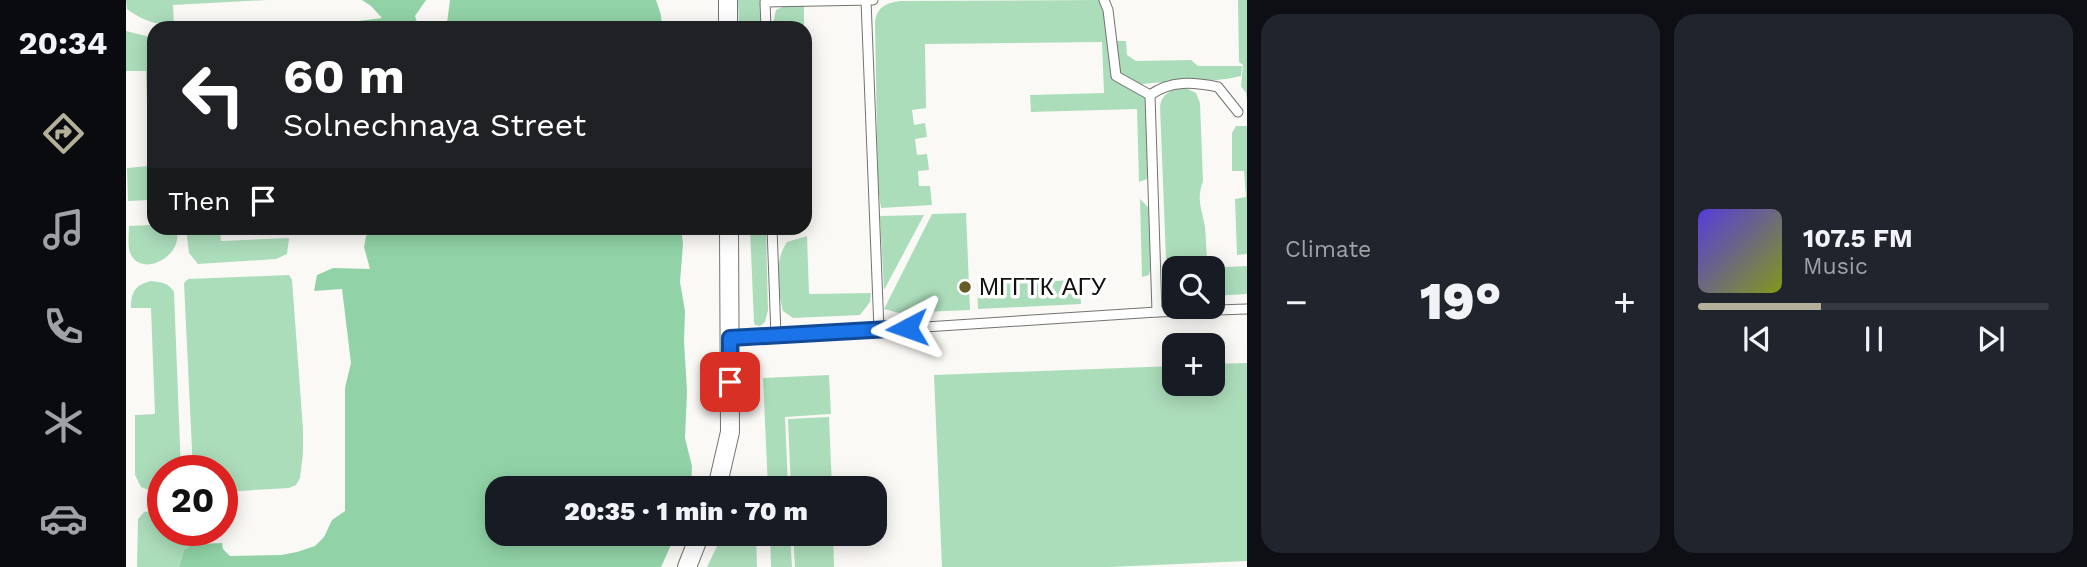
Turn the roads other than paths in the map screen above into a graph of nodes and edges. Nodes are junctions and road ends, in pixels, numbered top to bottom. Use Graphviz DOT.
graph roads {
  1 [pos="728,0"];
  2 [pos="866,0"];
  3 [pos="873,0"];
  4 [pos="1104,0"];
  5 [pos="728,21"];
  6 [pos="766,21"];
  7 [pos="1150,95"];
  8 [pos="1238,112"];
  9 [pos="729,235"];
  10 [pos="772,235"];
  11 [pos="1247,309"];
  12 [pos="1157,312"];
  13 [pos="879,330"];
  14 [pos="776,336"];
  15 [pos="730,338"];
  16 [pos="720,476"];
  17 [pos="695,546"];
  18 [pos="687,567"];
  1 -- 5 [label="street"];
  2 -- 3 [label="lane"];
  2 -- 6 [label="lane"];
  2 -- 13 [label="lane"];
  4 -- 7 [label="lane"];
  7 -- 8 [label="lane"];
  7 -- 12 [label="lane"];
  9 -- 15 [label="street"];
  10 -- 14 [label="lane"];
  11 -- 12 [label="lane"];
  12 -- 13 [label="lane"];
  13 -- 14 [label="lane"];
  14 -- 15 [label="lane"];
  15 -- 16 [label="street"];
  17 -- 18 [label="street"];
}
